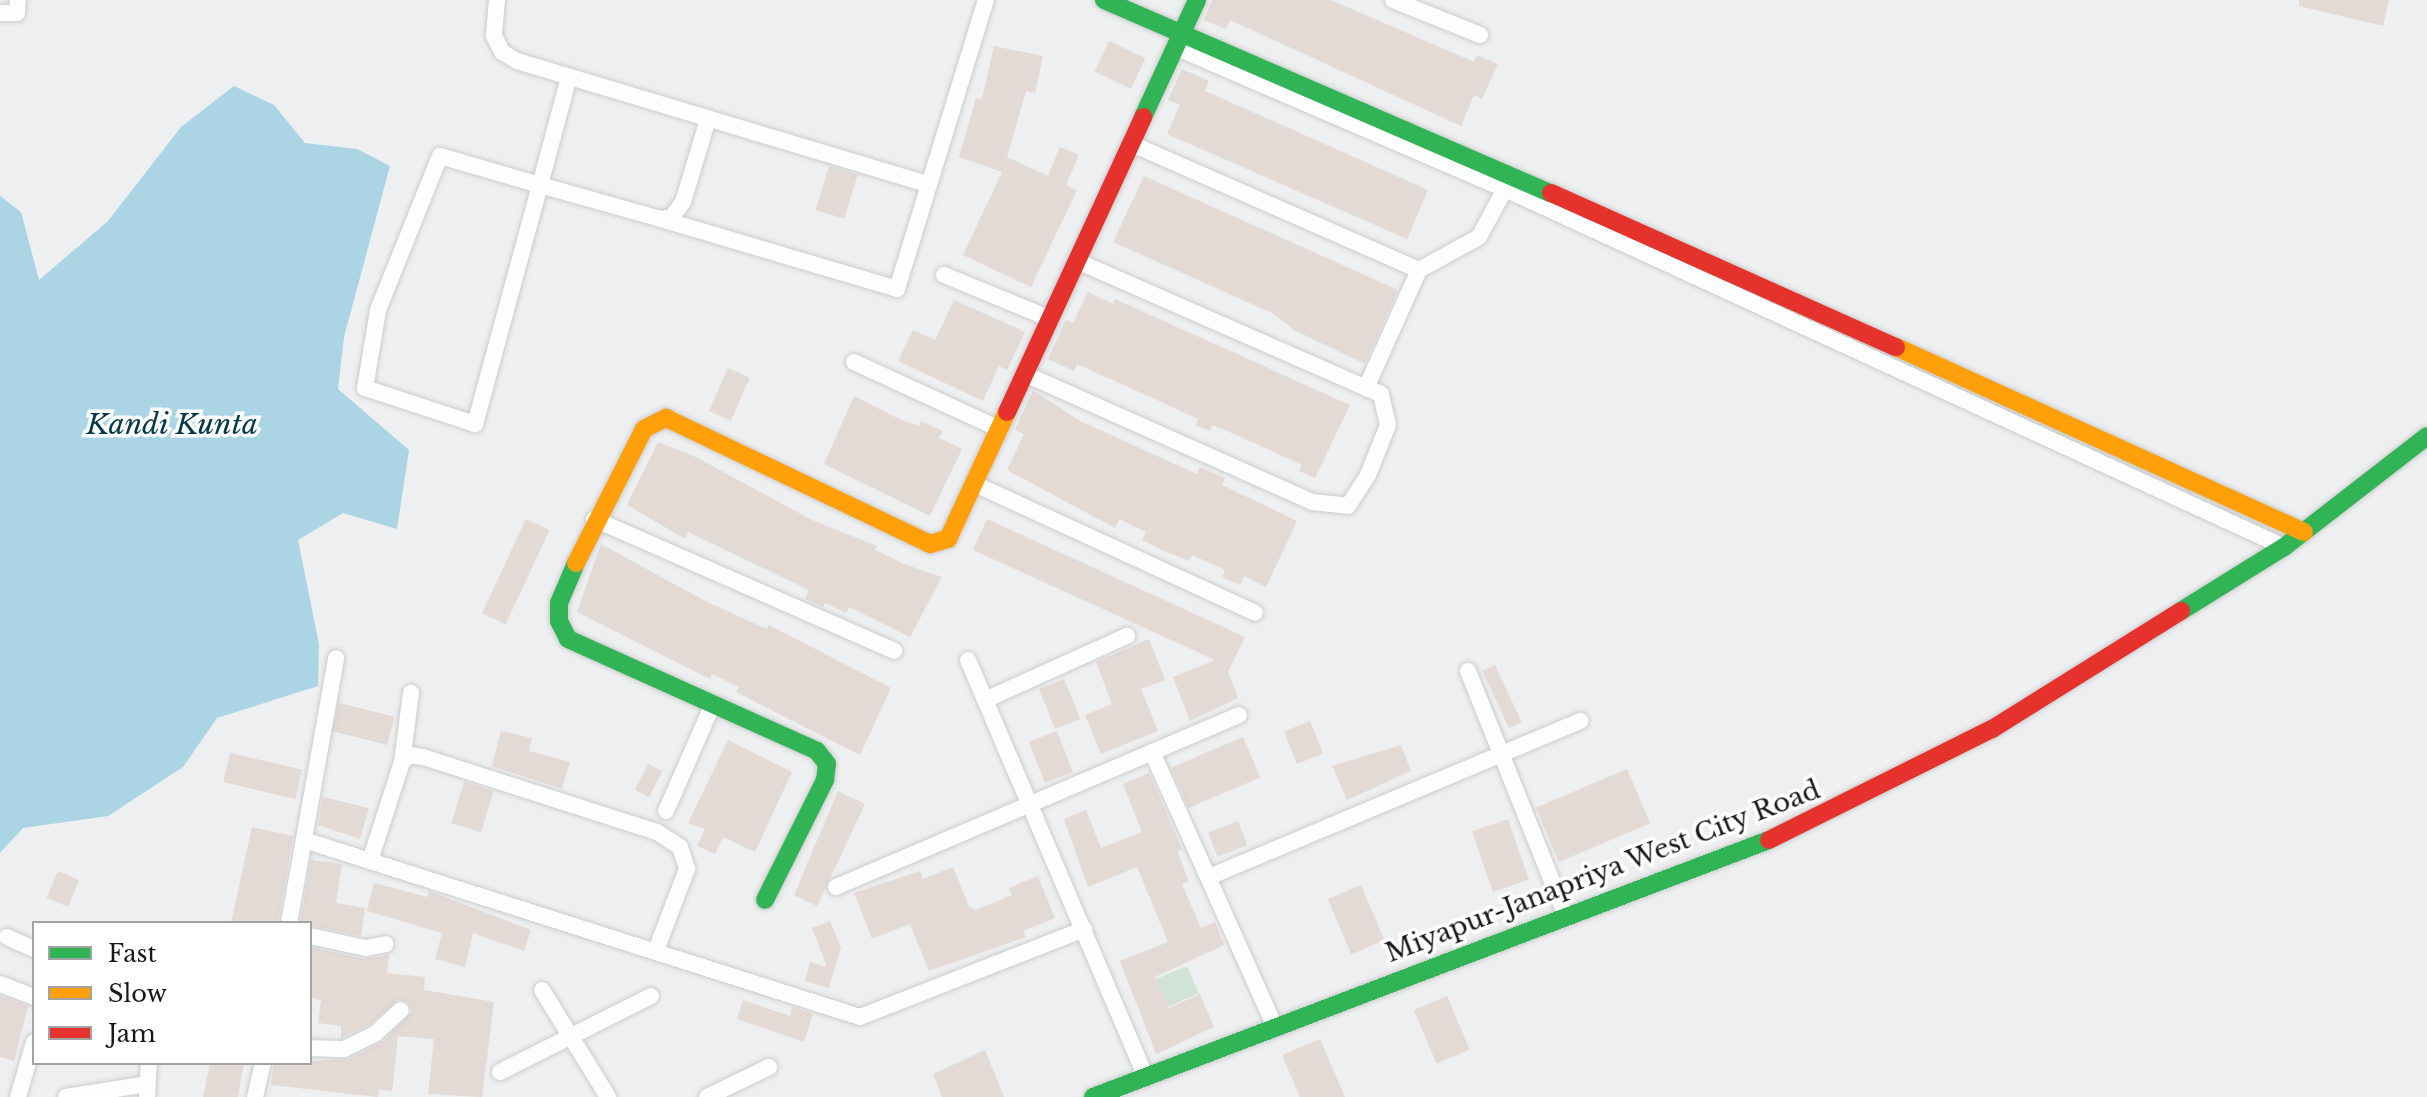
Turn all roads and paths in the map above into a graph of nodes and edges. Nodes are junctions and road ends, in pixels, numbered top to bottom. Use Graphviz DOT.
graph roads {
  1 [pos="18,0"];
  2 [pos="497,0"];
  3 [pos="986,0"];
  4 [pos="1104,0"];
  5 [pos="1197,0"];
  6 [pos="1393,0"];
  7 [pos="0,13"];
  8 [pos="1480,35"];
  9 [pos="1180,40"];
  10 [pos="569,77"];
  11 [pos="708,119"];
  12 [pos="1132,144"];
  13 [pos="928,184"];
  14 [pos="540,185"];
  15 [pos="1505,189"];
  16 [pos="661,219"];
  17 [pos="1077,261"];
  18 [pos="1419,270"];
  19 [pos="944,275"];
  20 [pos="1051,319"];
  21 [pos="854,362"];
  22 [pos="1025,374"];
  23 [pos="1366,388"];
  24 [pos="1000,429"];
  25 [pos="2427,436"];
  26 [pos="975,484"];
  27 [pos="594,519"];
  28 [pos="2304,532"];
  29 [pos="2284,547"];
  30 [pos="1255,613"];
  31 [pos="1127,636"];
  32 [pos="894,651"];
  33 [pos="336,658"];
  34 [pos="968,660"];
  35 [pos="1468,671"];
  36 [pos="411,693"];
  37 [pos="985,700"];
  38 [pos="712,706"];
  39 [pos="1239,715"];
  40 [pos="1581,721"];
  41 [pos="1152,752"];
  42 [pos="1501,754"];
  43 [pos="402,762"];
  44 [pos="1030,804"];
  45 [pos="666,811"];
  46 [pos="304,840"];
  47 [pos="370,861"];
  48 [pos="1209,877"];
  49 [pos="836,887"];
  50 [pos="765,900"];
  51 [pos="1567,918"];
  52 [pos="289,921"];
  53 [pos="1084,929"];
  54 [pos="312,936"];
  55 [pos="7,937"];
  56 [pos="386,944"];
  57 [pos="32,948"];
  58 [pos="656,950"];
  59 [pos="0,984"];
  60 [pos="542,990"];
  61 [pos="32,996"];
  62 [pos="651,996"];
  63 [pos="401,1010"];
  64 [pos="1274,1025"];
  65 [pos="571,1034"];
  66 [pos="312,1048"];
  67 [pos="32,1049"];
  68 [pos="149,1065"];
  69 [pos="263,1065"];
  70 [pos="769,1067"];
  71 [pos="500,1072"];
  72 [pos="1145,1075"];
  73 [pos="147,1090"];
  74 [pos="714,1096"];
  75 [pos="18,1097"];
  76 [pos="66,1097"];
  77 [pos="255,1097"];
  78 [pos="608,1097"];
  79 [pos="1093,1097"];
  1 -- 7 [label="street"];
  2 -- 10 [label="street"];
  3 -- 13 [label="street"];
  4 -- 9 [label="street"];
  5 -- 9 [label="street"];
  6 -- 8 [label="street"];
  9 -- 12 [label="street"];
  9 -- 15 [label="street"];
  9 -- 28 [label="street"];
  10 -- 11 [label="street"];
  10 -- 14 [label="street"];
  11 -- 13 [label="street"];
  11 -- 16 [label="street"];
  12 -- 17 [label="street"];
  12 -- 18 [label="street"];
  13 -- 16 [label="street"];
  14 -- 14 [label="street"];
  14 -- 16 [label="street"];
  15 -- 18 [label="street"];
  15 -- 29 [label="street"];
  17 -- 20 [label="street"];
  17 -- 23 [label="street"];
  18 -- 23 [label="street"];
  19 -- 20 [label="street"];
  20 -- 22 [label="street"];
  21 -- 24 [label="street"];
  22 -- 23 [label="street"];
  22 -- 24 [label="street"];
  24 -- 26 [label="street"];
  25 -- 28 [label="street, Miyapur-Janapriya West City Road"];
  26 -- 27 [label="street"];
  26 -- 30 [label="street"];
  27 -- 32 [label="street"];
  27 -- 38 [label="street"];
  28 -- 29 [label="street, Miyapur-Janapriya West City Road"];
  29 -- 51 [label="street, Miyapur-Janapriya West City Road"];
  31 -- 37 [label="street"];
  33 -- 46 [label="street"];
  34 -- 37 [label="street"];
  35 -- 42 [label="street"];
  36 -- 43 [label="street"];
  37 -- 44 [label="street"];
  38 -- 45 [label="street"];
  38 -- 50 [label="street"];
  39 -- 41 [label="street"];
  40 -- 42 [label="street"];
  41 -- 44 [label="street"];
  41 -- 48 [label="street"];
  42 -- 48 [label="street"];
  42 -- 51 [label="street"];
  43 -- 47 [label="street"];
  43 -- 58 [label="street"];
  44 -- 49 [label="street"];
  44 -- 53 [label="street"];
  46 -- 47 [label="street"];
  46 -- 52 [label="street"];
  47 -- 58 [label="street"];
  48 -- 64 [label="street"];
  51 -- 64 [label="street, Miyapur-Janapriya West City Road"];
  53 -- 58 [label="street"];
  53 -- 72 [label="street"];
  54 -- 56 [label="street"];
  55 -- 57 [label="street"];
  59 -- 61 [label="street"];
  60 -- 65 [label="street"];
  62 -- 65 [label="street"];
  63 -- 66 [label="street"];
  64 -- 72 [label="street, Miyapur-Janapriya West City Road"];
  65 -- 71 [label="street"];
  65 -- 78 [label="street"];
  67 -- 75 [label="street"];
  68 -- 73 [label="street"];
  69 -- 77 [label="street"];
  70 -- 74 [label="street"];
  72 -- 79 [label="street, Miyapur-Janapriya West City Road"];
  73 -- 76 [label="street"];
}
